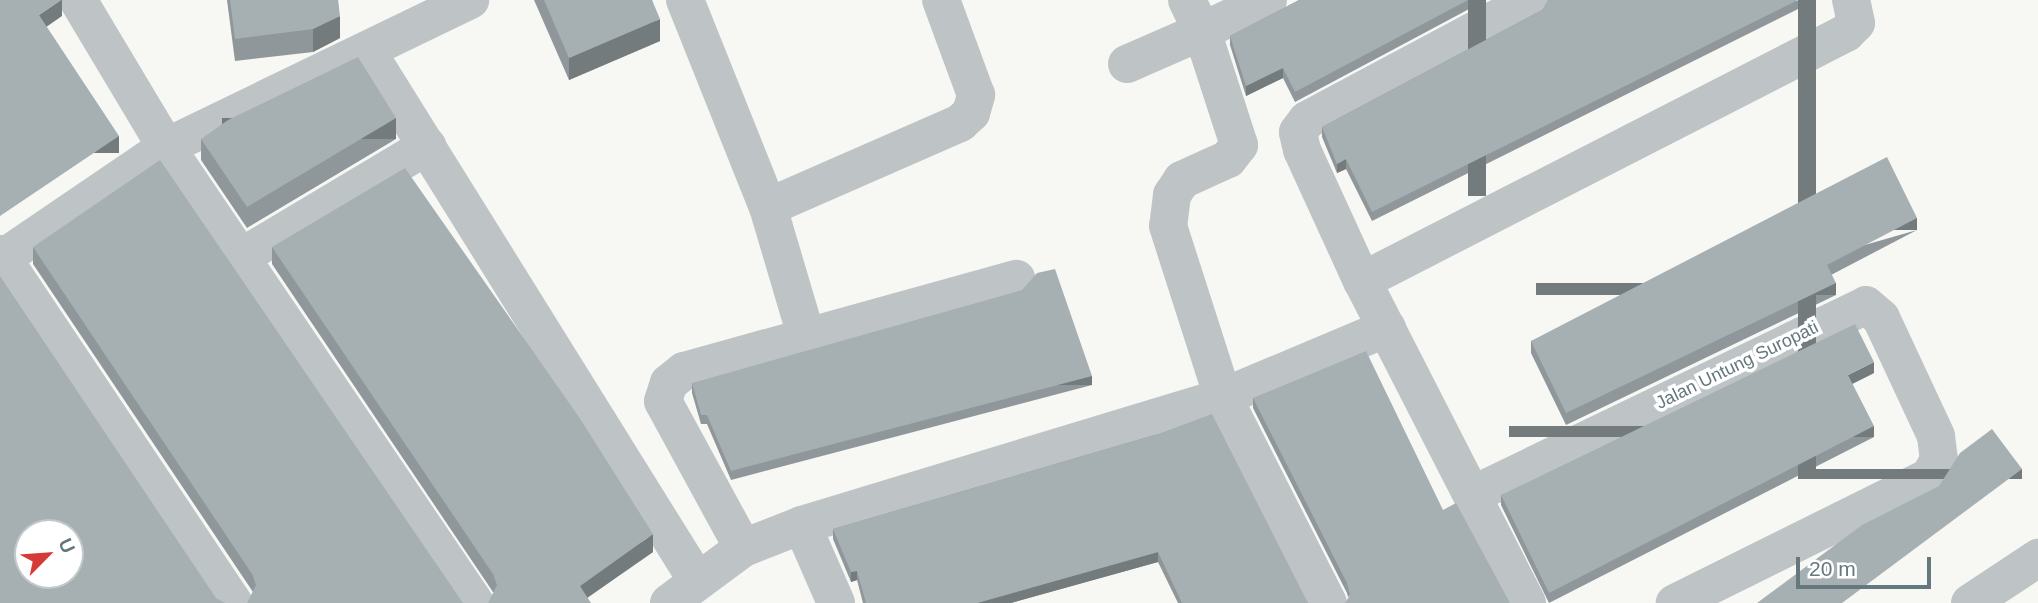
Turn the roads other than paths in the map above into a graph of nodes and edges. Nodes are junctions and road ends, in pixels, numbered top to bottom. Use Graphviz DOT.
graph roads {
  1 [pos="470,0"];
  2 [pos="685,0"];
  3 [pos="941,0"];
  4 [pos="1268,0"];
  5 [pos="1532,0"];
  6 [pos="1851,0"];
  7 [pos="95,6"];
  8 [pos="1194,16"];
  9 [pos="368,51"];
  10 [pos="1127,64"];
  11 [pos="426,146"];
  12 [pos="166,147"];
  13 [pos="768,207"];
  14 [pos="1,257"];
  15 [pos="241,257"];
  16 [pos="1016,279"];
  17 [pos="1362,281"];
  18 [pos="1387,328"];
  19 [pos="806,335"];
  20 [pos="1223,397"];
  21 [pos="1474,494"];
  22 [pos="802,526"];
  23 [pos="743,548"];
  24 [pos="2038,558"];
  25 [pos="682,591"];
  26 [pos="234,603"];
  27 [pos="475,603"];
  28 [pos="836,603"];
  29 [pos="1328,603"];
  30 [pos="1527,603"];
  31 [pos="1675,603"];
  32 [pos="1970,603"];
  1 -- 9 [label="street"];
  2 -- 13 [label="street"];
  3 -- 13 [label="street"];
  4 -- 8 [label="street"];
  5 -- 17 [label="street"];
  6 -- 17 [label="street"];
  7 -- 12 [label="street"];
  8 -- 10 [label="street"];
  8 -- 20 [label="street"];
  9 -- 11 [label="street"];
  9 -- 12 [label="street"];
  11 -- 15 [label="street"];
  11 -- 25 [label="street"];
  12 -- 14 [label="street"];
  12 -- 15 [label="street"];
  13 -- 19 [label="street"];
  14 -- 26 [label="street"];
  15 -- 27 [label="street"];
  16 -- 19 [label="street"];
  17 -- 18 [label="street"];
  18 -- 20 [label="street"];
  18 -- 21 [label="street"];
  19 -- 23 [label="street"];
  20 -- 22 [label="street"];
  20 -- 29 [label="street"];
  21 -- 30 [label="street"];
  21 -- 31 [label="street, Jalan Untung Suropati"];
  22 -- 23 [label="street"];
  22 -- 28 [label="street"];
  23 -- 25 [label="street"];
  24 -- 32 [label="street"];
}
